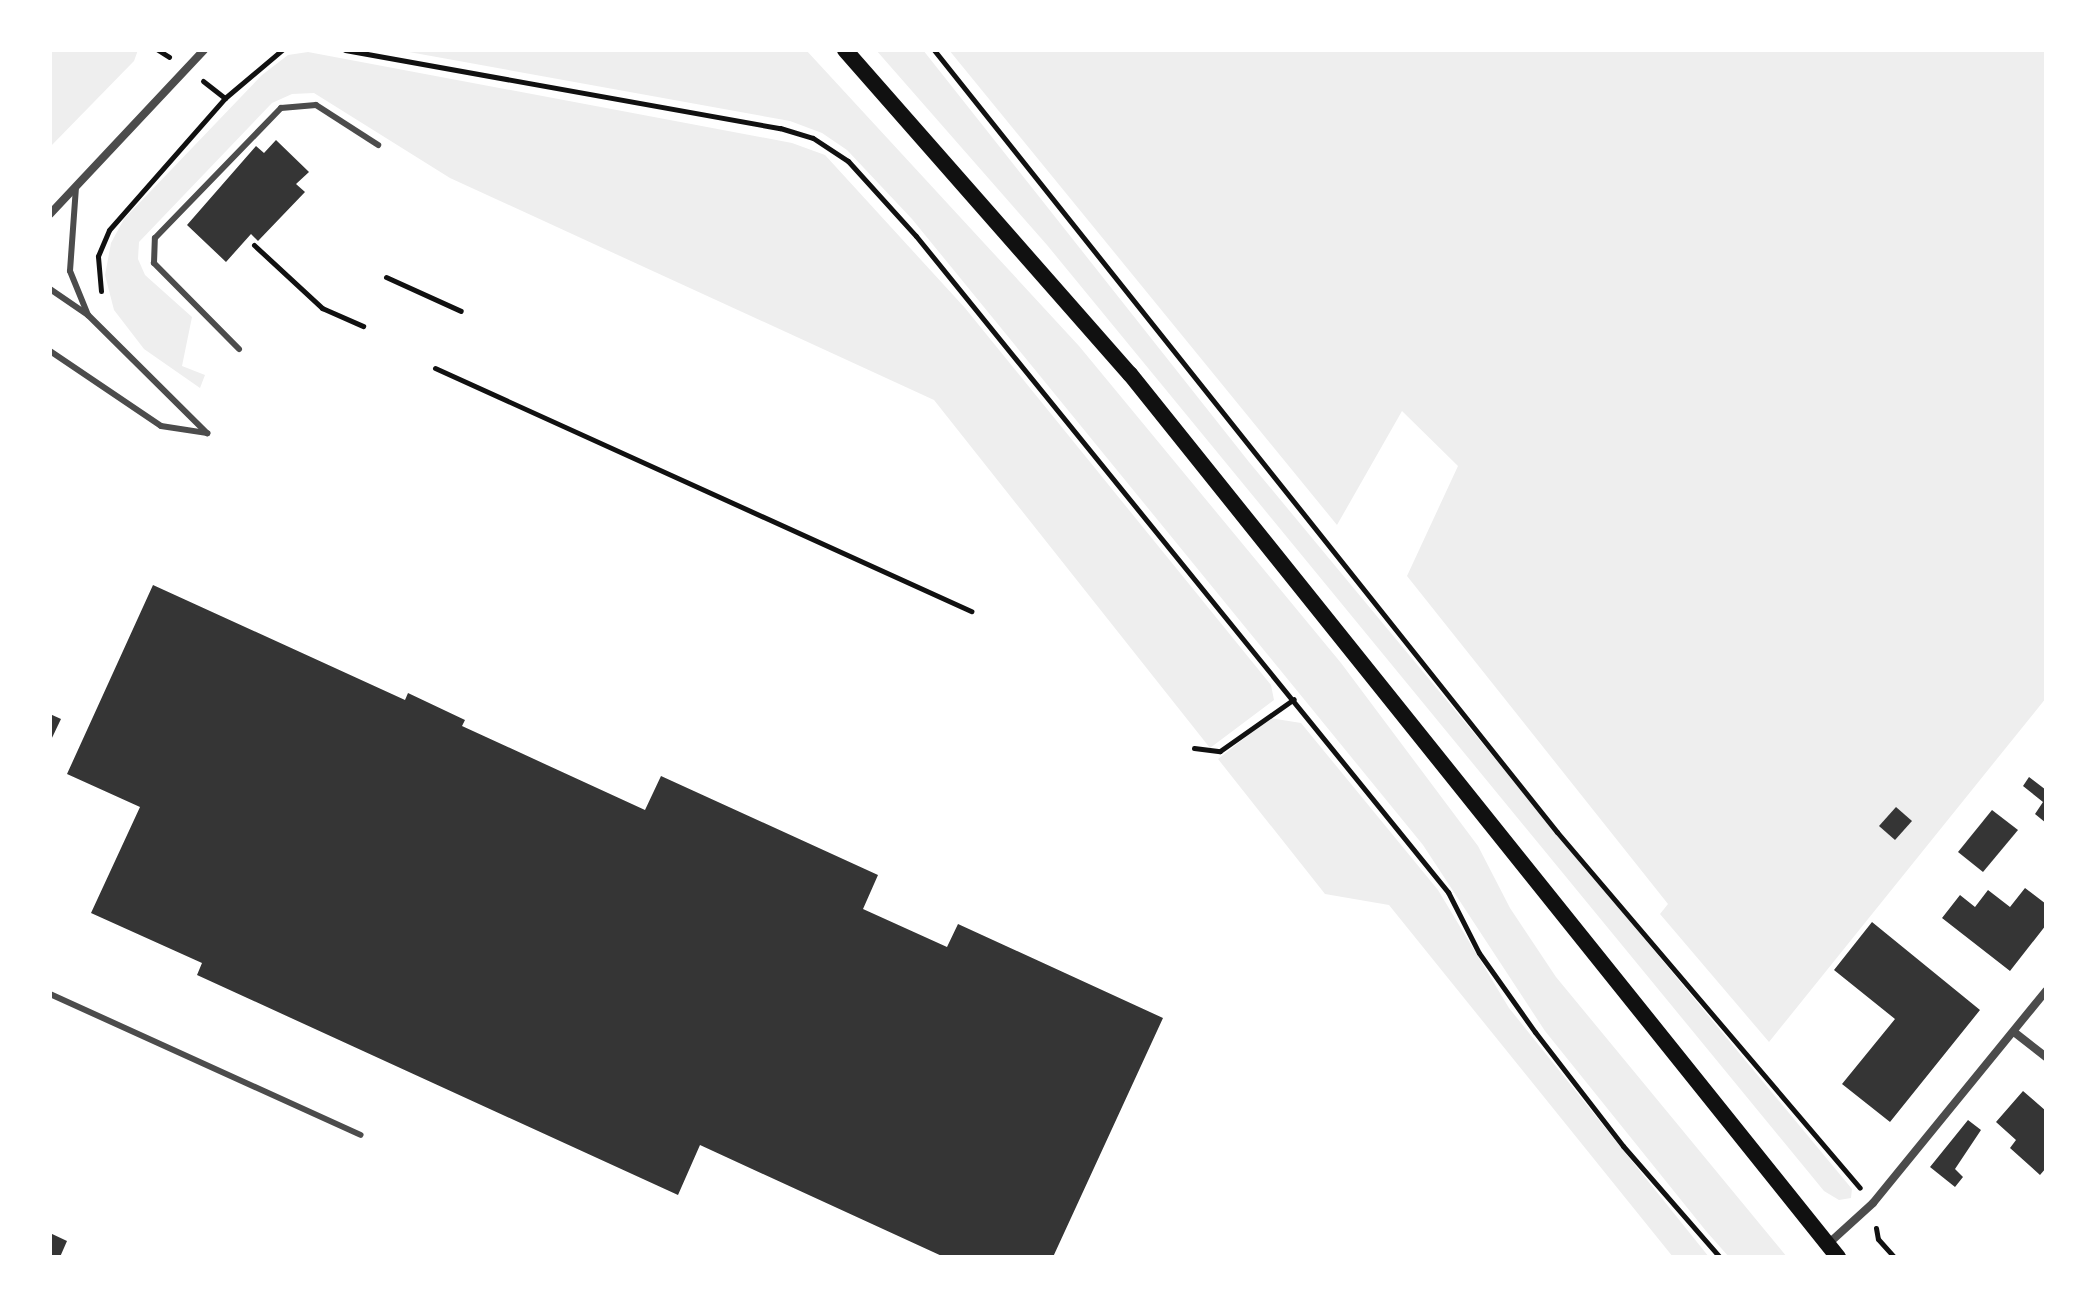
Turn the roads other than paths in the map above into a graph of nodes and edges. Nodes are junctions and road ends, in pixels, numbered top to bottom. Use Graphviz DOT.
graph roads {
  1 [pos="204,50"];
  2 [pos="845,50"];
  3 [pos="378,145"];
  4 [pos="76,187"];
  5 [pos="50,214"];
  6 [pos="50,289"];
  7 [pos="88,315"];
  8 [pos="239,349"];
  9 [pos="51,350"];
  10 [pos="2046,991"];
  11 [pos="50,994"];
  12 [pos="2014,1032"];
  13 [pos="2046,1057"];
  14 [pos="361,1135"];
  15 [pos="1833,1250"];
  1 -- 4 [label="street"];
  2 -- 15 [label="main road"];
  3 -- 8 [label="lane"];
  4 -- 5 [label="street"];
  4 -- 7 [label="lane"];
  6 -- 7 [label="lane"];
  7 -- 9 [label="lane"];
  10 -- 12 [label="street"];
  11 -- 14 [label="lane"];
  12 -- 13 [label="street"];
  12 -- 15 [label="street"];
}
